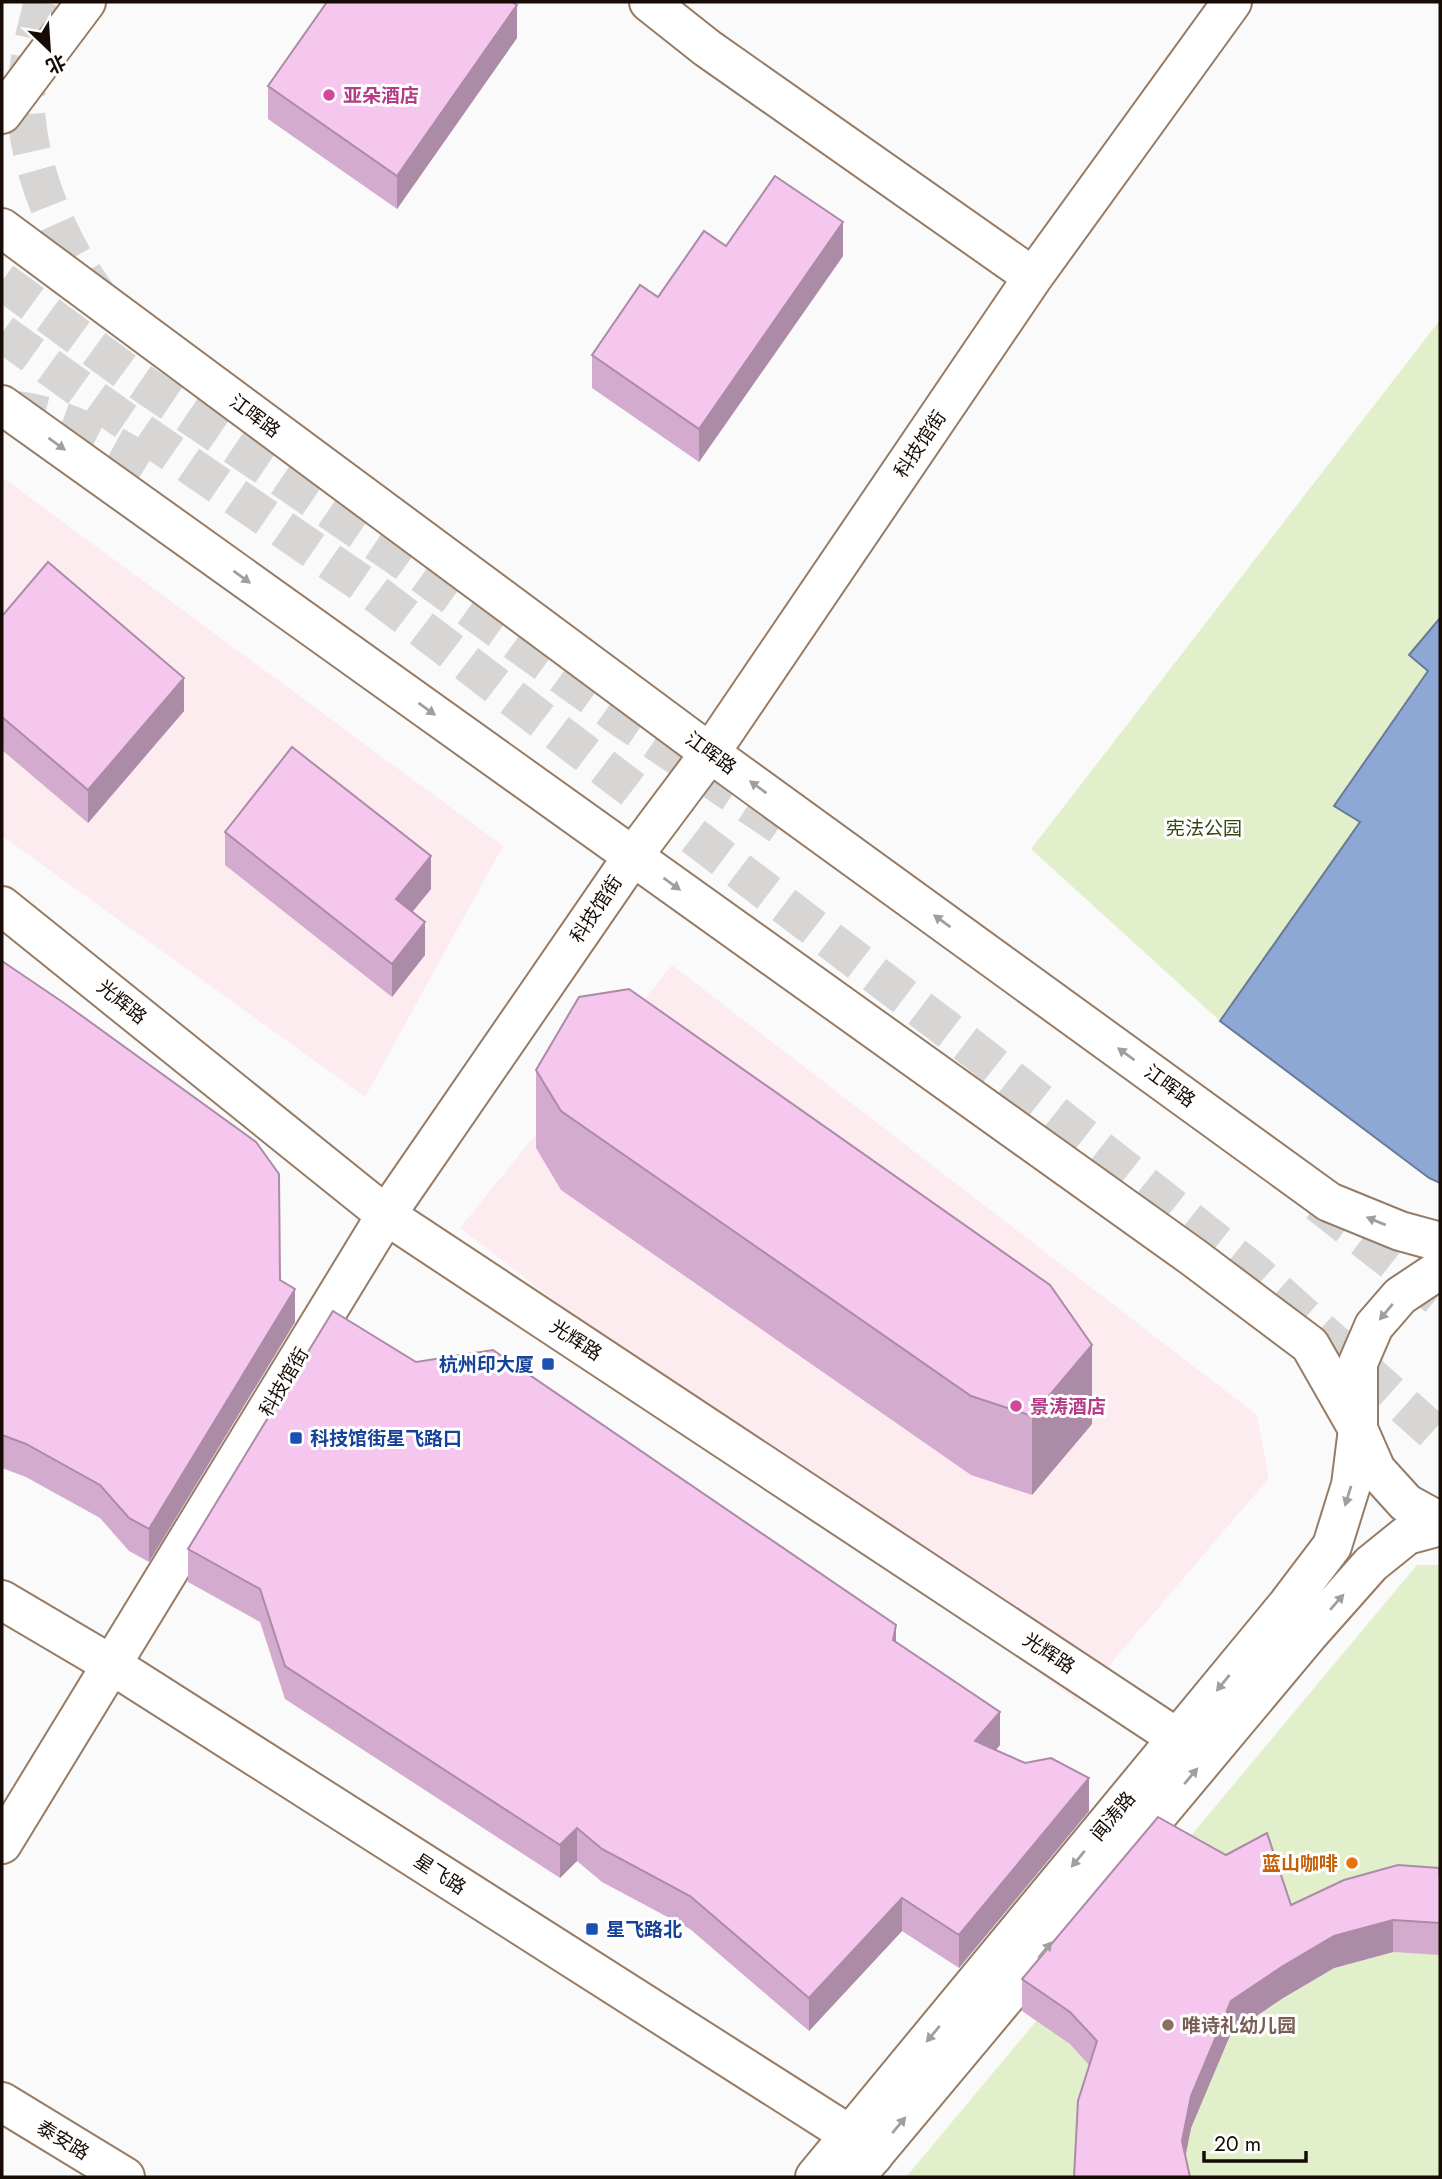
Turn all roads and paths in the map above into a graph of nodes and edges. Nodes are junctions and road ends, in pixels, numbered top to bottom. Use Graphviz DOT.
graph roads {
  1 [pos="86,2"];
  2 [pos="649,2"];
  3 [pos="1232,2"];
  4 [pos="2,114"];
  5 [pos="2,228"];
  6 [pos="1033,277"];
  7 [pos="2,405"];
  8 [pos="710,752"];
  9 [pos="633,856"];
  10 [pos="2,906"];
  11 [pos="386,1215"];
  12 [pos="1440,1242"];
  13 [pos="1440,1272"];
  14 [pos="1358,1429"];
  15 [pos="1440,1524"];
  16 [pos="2,1600"];
  17 [pos="112,1665"];
  18 [pos="1177,1738"];
  19 [pos="2,1844"];
  20 [pos="2,2102"];
  21 [pos="859,2156"];
  22 [pos="125,2177"];
  23 [pos="815,2177"];
  1 -- 4 [label="main road"];
  2 -- 6 [label="main road"];
  3 -- 6 [label="main road, 科技馆街"];
  5 -- 8 [label="main road, 江晖路"];
  6 -- 8 [label="main road, 科技馆街"];
  7 -- 9 [label="main road, one-way"];
  8 -- 9 [label="main road, 科技馆街"];
  12 -- 8 [label="main road, 江晖路, one-way"];
  9 -- 11 [label="main road, 科技馆街"];
  9 -- 14 [label="main road, one-way"];
  10 -- 11 [label="main road, 光辉路"];
  11 -- 17 [label="main road, 科技馆街"];
  11 -- 18 [label="main road, 光辉路"];
  13 -- 14 [label="main road, 闻涛路, one-way"];
  14 -- 15 [label="main road, 闻涛路"];
  14 -- 18 [label="main road, 闻涛路, one-way"];
  21 -- 15 [label="main road, 闻涛路, one-way"];
  16 -- 17 [label="main road, 星飞路"];
  17 -- 19 [label="main road, 科技馆街"];
  17 -- 21 [label="main road, 星飞路"];
  18 -- 21 [label="main road, 闻涛路, one-way"];
  20 -- 22 [label="main road, 泰安路"];
  21 -- 23 [label="main road, 闻涛路"];
}
